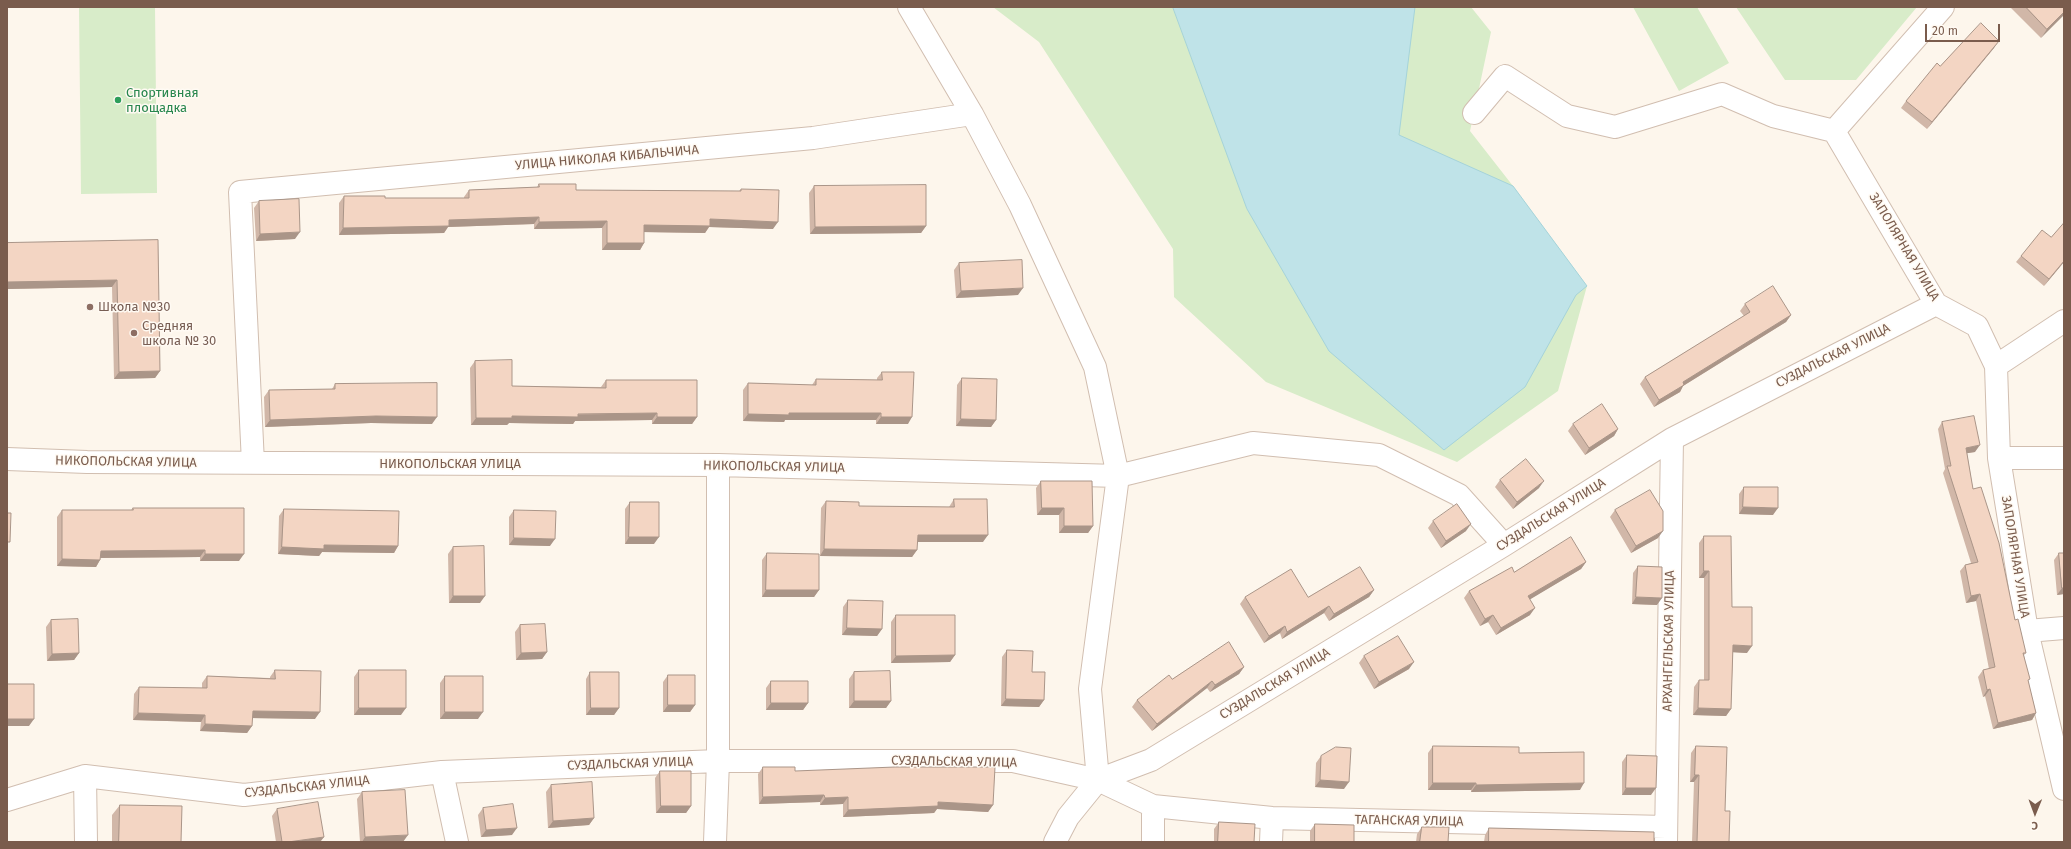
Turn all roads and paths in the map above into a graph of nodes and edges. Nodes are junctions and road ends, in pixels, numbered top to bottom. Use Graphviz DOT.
graph roads {
  1 [pos="909,7"];
  2 [pos="1944,7"];
  3 [pos="1474,113"];
  4 [pos="972,114"];
  5 [pos="1834,130"];
  6 [pos="1936,304"];
  7 [pos="2064,321"];
  8 [pos="1996,366"];
  9 [pos="1672,439"];
  10 [pos="1999,458"];
  11 [pos="2064,458"];
  12 [pos="7,459"];
  13 [pos="253,463"];
  14 [pos="718,465"];
  15 [pos="1118,476"];
  16 [pos="1504,545"];
  17 [pos="2064,628"];
  18 [pos="2026,631"];
  19 [pos="718,761"];
  20 [pos="442,772"];
  21 [pos="85,776"];
  22 [pos="1098,780"];
  23 [pos="2064,789"];
  24 [pos="7,800"];
  25 [pos="1153,806"];
  26 [pos="1272,818"];
  27 [pos="1666,835"];
  28 [pos="86,842"];
  29 [pos="458,842"];
  30 [pos="715,842"];
  31 [pos="1055,842"];
  32 [pos="1153,842"];
  33 [pos="1271,842"];
  1 -- 4 [label="street"];
  2 -- 5 [label="street"];
  3 -- 5 [label="street"];
  4 -- 13 [label="street, УЛИЦА НИКОЛАЯ КИБАЛЬЧИЧА"];
  4 -- 15 [label="street"];
  5 -- 6 [label="street, ЗАПОЛЯРНАЯ УЛИЦА"];
  6 -- 8 [label="street, ЗАПОЛЯРНАЯ УЛИЦА"];
  6 -- 9 [label="street, СУЗДАЛЬСКАЯ УЛИЦА"];
  7 -- 8 [label="street"];
  8 -- 10 [label="street, ЗАПОЛЯРНАЯ УЛИЦА"];
  9 -- 16 [label="street, СУЗДАЛЬСКАЯ УЛИЦА"];
  9 -- 27 [label="street, АРХАНГЕЛЬСКАЯ УЛИЦА"];
  10 -- 11 [label="street"];
  10 -- 18 [label="street, ЗАПОЛЯРНАЯ УЛИЦА"];
  12 -- 13 [label="street, НИКОПОЛЬСКАЯ УЛИЦА"];
  13 -- 14 [label="street, НИКОПОЛЬСКАЯ УЛИЦА"];
  14 -- 15 [label="street, НИКОПОЛЬСКАЯ УЛИЦА"];
  14 -- 19 [label="street"];
  15 -- 16 [label="street, НИКОПОЛЬСКАЯ УЛИЦА"];
  15 -- 22 [label="street"];
  16 -- 22 [label="street, СУЗДАЛЬСКАЯ УЛИЦА"];
  17 -- 18 [label="street"];
  18 -- 23 [label="street, ЗАПОЛЯРНАЯ УЛИЦА"];
  19 -- 20 [label="street, СУЗДАЛЬСКАЯ УЛИЦА"];
  19 -- 22 [label="street, СУЗДАЛЬСКАЯ УЛИЦА"];
  19 -- 30 [label="street"];
  20 -- 21 [label="street, СУЗДАЛЬСКАЯ УЛИЦА"];
  20 -- 29 [label="street"];
  21 -- 24 [label="street"];
  21 -- 28 [label="street"];
  22 -- 25 [label="street, ТАГАНСКАЯ УЛИЦА"];
  22 -- 31 [label="street"];
  25 -- 26 [label="street, ТАГАНСКАЯ УЛИЦА"];
  25 -- 32 [label="street"];
  26 -- 27 [label="street, ТАГАНСКАЯ УЛИЦА"];
  26 -- 33 [label="street"];
}
